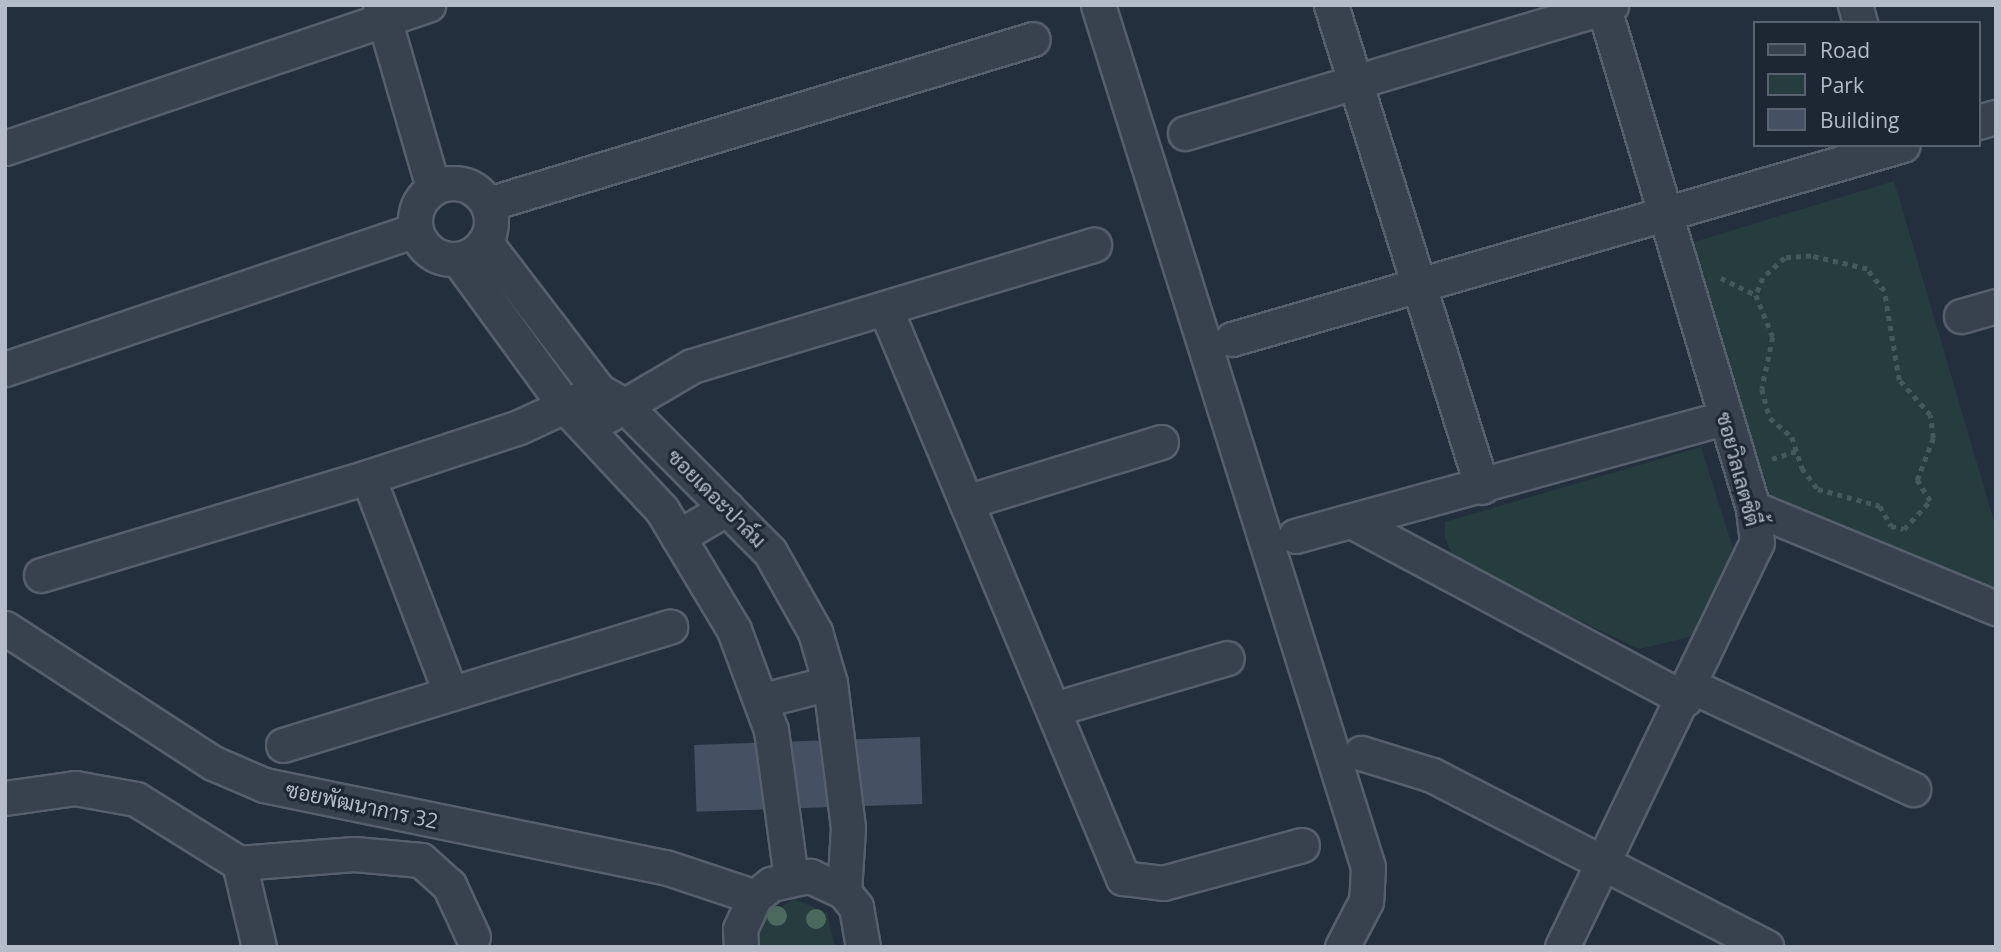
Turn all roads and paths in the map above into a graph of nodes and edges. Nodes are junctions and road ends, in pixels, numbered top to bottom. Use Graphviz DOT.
graph roads {
  1 [pos="428,5"];
  2 [pos="1098,5"];
  3 [pos="1331,5"];
  4 [pos="1606,6"];
  5 [pos="383,12"];
  6 [pos="1033,39"];
  7 [pos="1354,82"];
  8 [pos="1185,133"];
  9 [pos="1892,147"];
  10 [pos="5,148"];
  11 [pos="433,188"];
  12 [pos="488,204"];
  13 [pos="1666,216"];
  14 [pos="415,230"];
  15 [pos="1094,245"];
  16 [pos="1676,250"];
  17 [pos="472,251"];
  18 [pos="1418,286"];
  19 [pos="1756,295"];
  20 [pos="1996,306"];
  21 [pos="885,308"];
  22 [pos="1961,316"];
  23 [pos="1231,339"];
  24 [pos="5,369"];
  25 [pos="612,398"];
  26 [pos="1726,416"];
  27 [pos="576,417"];
  28 [pos="1161,442"];
  29 [pos="368,477"];
  30 [pos="1482,487"];
  31 [pos="966,502"];
  32 [pos="727,508"];
  33 [pos="1754,508"];
  34 [pos="1355,523"];
  35 [pos="1295,536"];
  36 [pos="678,537"];
  37 [pos="41,575"];
  38 [pos="1996,607"];
  39 [pos="670,627"];
  40 [pos="5,628"];
  41 [pos="1227,658"];
  42 [pos="830,683"];
  43 [pos="450,692"];
  44 [pos="1688,693"];
  45 [pos="763,701"];
  46 [pos="1054,709"];
  47 [pos="283,744"];
  48 [pos="1361,753"];
  49 [pos="5,772"];
  50 [pos="1913,789"];
  51 [pos="21,795"];
  52 [pos="1302,845"];
  53 [pos="239,863"];
  54 [pos="1601,867"];
  55 [pos="791,877"];
  56 [pos="844,892"];
  57 [pos="755,897"];
  58 [pos="473,937"];
  59 [pos="869,946"];
  60 [pos="258,947"];
  61 [pos="741,947"];
  62 [pos="1342,947"];
  63 [pos="1562,947"];
  64 [pos="1766,947"];
  1 -- 5 [label="street"];
  2 -- 62 [label="street"];
  3 -- 7 [label="street"];
  4 -- 7 [label="street"];
  4 -- 13 [label="street, ซอยวิลเลตซิตี้"];
  5 -- 10 [label="street"];
  5 -- 11 [label="street"];
  6 -- 12 [label="street"];
  7 -- 8 [label="street"];
  7 -- 18 [label="street"];
  9 -- 13 [label="street"];
  11 -- 12 [label="street"];
  11 -- 14 [label="street"];
  12 -- 17 [label="street"];
  13 -- 16 [label="street, ซอยวิลเลตซิตี้"];
  13 -- 18 [label="street"];
  14 -- 17 [label="street"];
  14 -- 24 [label="street"];
  15 -- 21 [label="street"];
  16 -- 19 [label="path"];
  16 -- 26 [label="street, ซอยวิลเลตซิตี้"];
  17 -- 25 [label="street, ซอยเดอะปาล์ม"];
  17 -- 27 [label="street"];
  18 -- 23 [label="street"];
  18 -- 30 [label="street"];
  19 -- 19 [label="path"];
  20 -- 22 [label="street"];
  21 -- 25 [label="street"];
  21 -- 31 [label="street"];
  25 -- 27 [label="street"];
  25 -- 32 [label="street, ซอยเดอะปาล์ม"];
  26 -- 30 [label="street"];
  26 -- 33 [label="street, ซอยวิลเลตซิตี้"];
  27 -- 29 [label="street"];
  27 -- 36 [label="street"];
  28 -- 31 [label="street"];
  29 -- 37 [label="street"];
  29 -- 43 [label="street"];
  30 -- 34 [label="street"];
  31 -- 46 [label="street"];
  32 -- 36 [label="street"];
  32 -- 42 [label="street, ซอยเดอะปาล์ม"];
  33 -- 38 [label="street"];
  33 -- 44 [label="street, ซอยวิลเลตซิตี้"];
  34 -- 35 [label="street"];
  34 -- 44 [label="street"];
  36 -- 45 [label="street"];
  39 -- 43 [label="street"];
  40 -- 57 [label="street, ซอยพัฒนาการ 32"];
  41 -- 46 [label="street"];
  42 -- 45 [label="street"];
  42 -- 56 [label="street, ซอยเดอะปาล์ม"];
  43 -- 47 [label="street"];
  44 -- 50 [label="street"];
  44 -- 54 [label="street, ซอยวิลเลตซิตี้"];
  45 -- 55 [label="street"];
  46 -- 52 [label="street"];
  48 -- 54 [label="street"];
  49 -- 51 [label="street"];
  51 -- 53 [label="street"];
  53 -- 58 [label="street"];
  53 -- 60 [label="street"];
  54 -- 63 [label="street, ซอยวิลเลตซิตี้"];
  54 -- 64 [label="street"];
  55 -- 56 [label="street"];
  55 -- 57 [label="street"];
  56 -- 59 [label="street"];
  57 -- 61 [label="street"];
}
